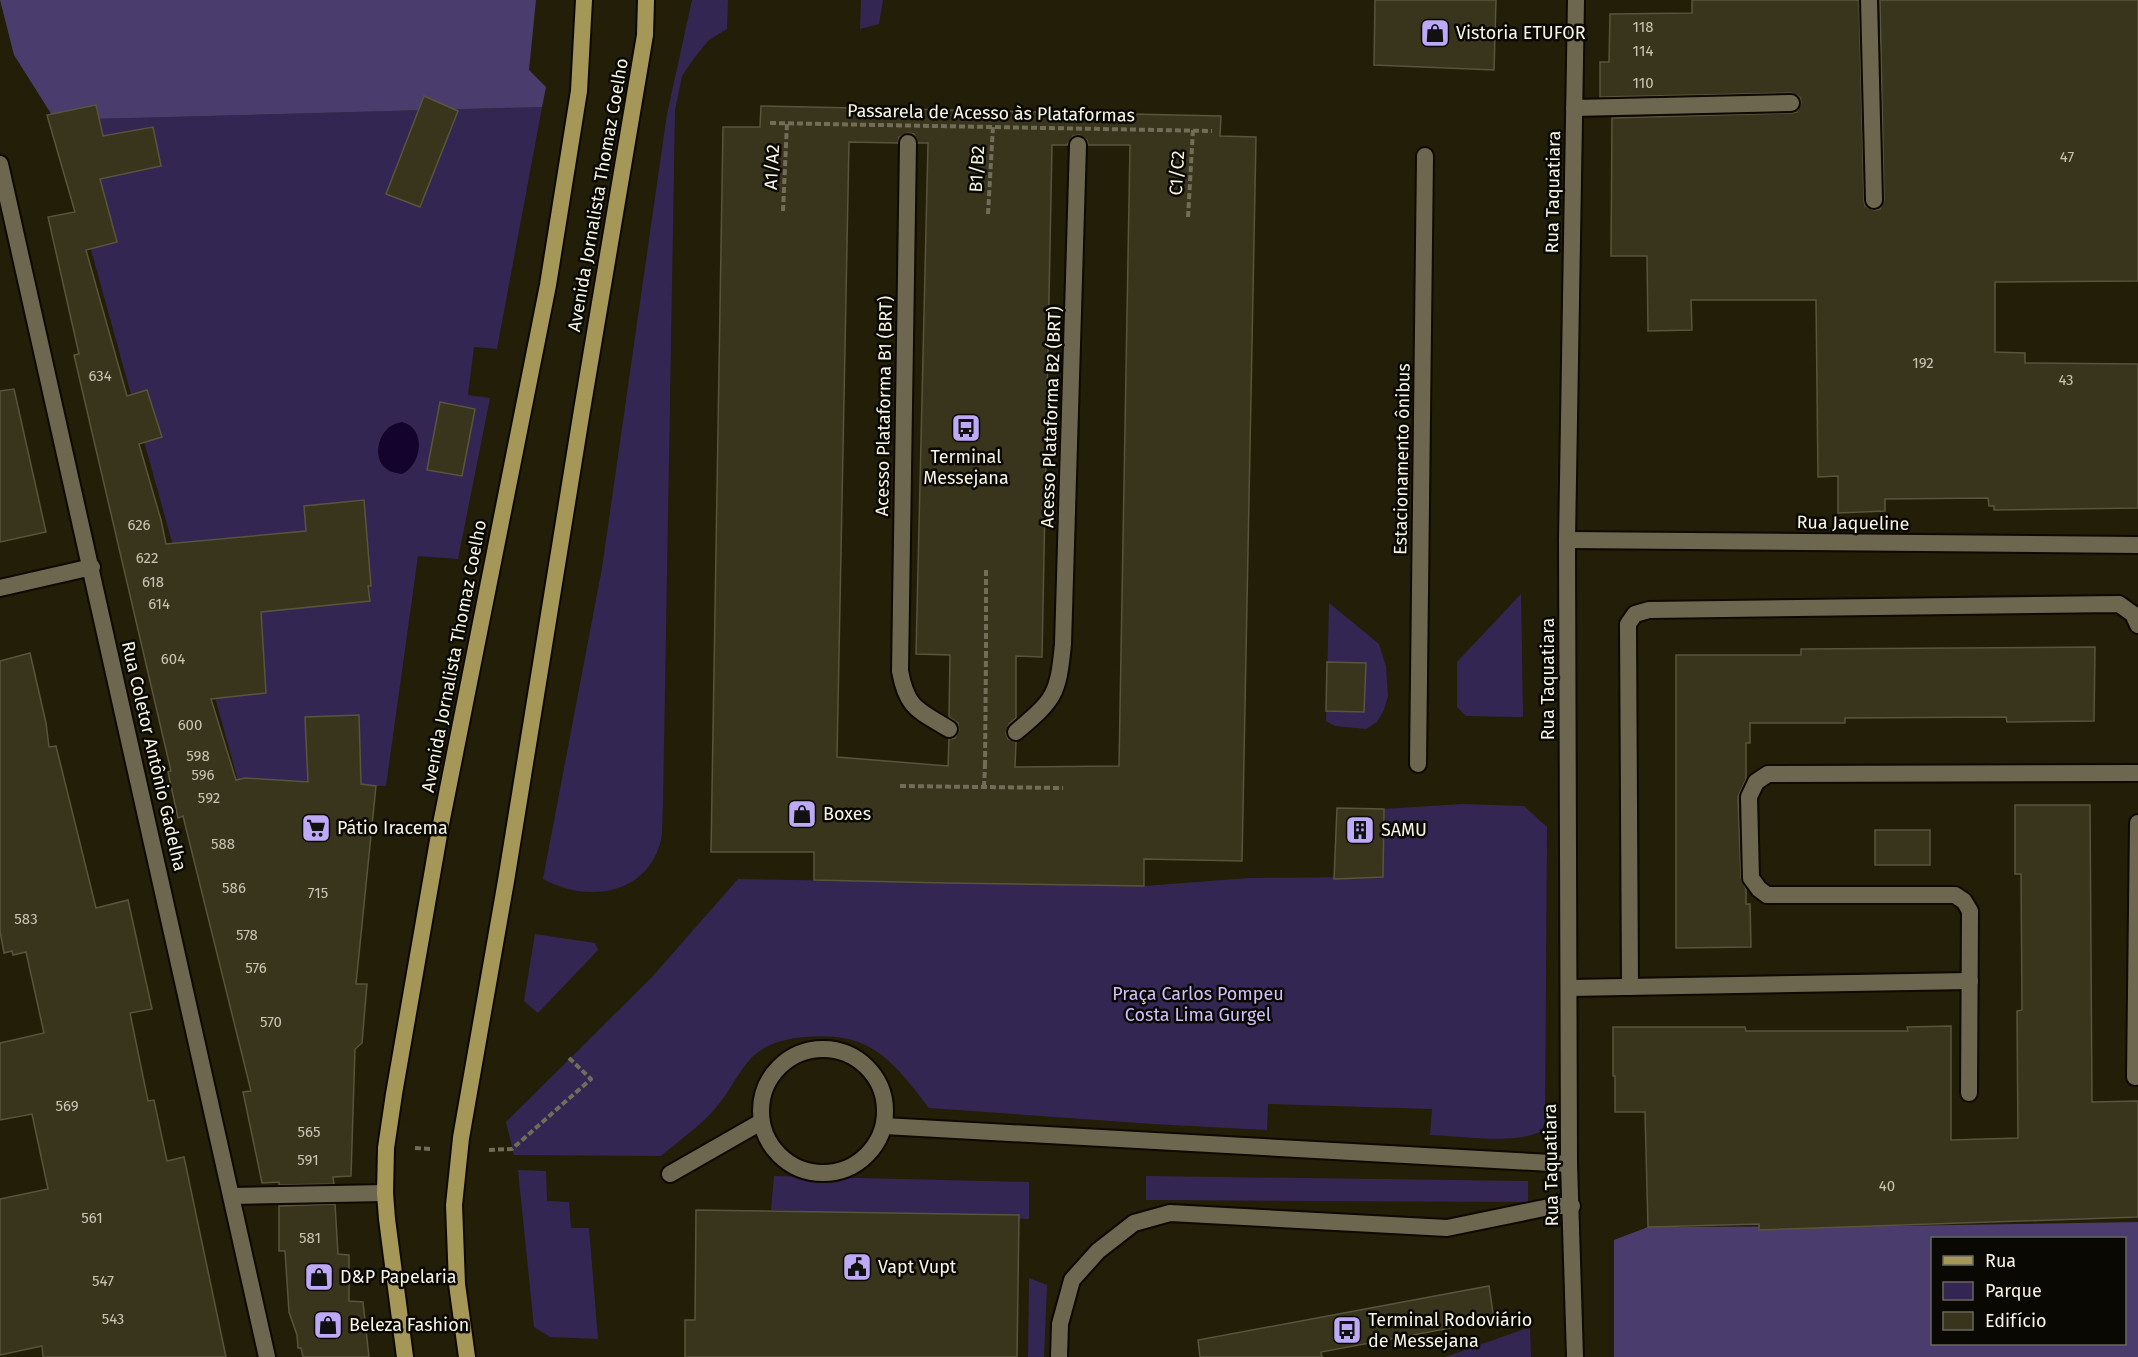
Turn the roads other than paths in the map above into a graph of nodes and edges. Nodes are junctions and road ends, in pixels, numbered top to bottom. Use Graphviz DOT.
graph roads {
  1 [pos="585,0"];
  2 [pos="646,0"];
  3 [pos="1576,0"];
  4 [pos="1869,0"];
  5 [pos="1791,103"];
  6 [pos="1574,108"];
  7 [pos="908,143"];
  8 [pos="1078,145"];
  9 [pos="1425,156"];
  10 [pos="0,164"];
  11 [pos="1874,200"];
  12 [pos="1567,540"];
  13 [pos="2138,546"];
  14 [pos="92,567"];
  15 [pos="0,588"];
  16 [pos="2138,625"];
  17 [pos="949,729"];
  18 [pos="1016,732"];
  19 [pos="1418,764"];
  20 [pos="2138,772"];
  21 [pos="2138,823"];
  22 [pos="1970,981"];
  23 [pos="1630,987"];
  24 [pos="1569,988"];
  25 [pos="2135,1077"];
  26 [pos="1969,1093"];
  27 [pos="761,1122"];
  28 [pos="884,1126"];
  29 [pos="1569,1164"];
  30 [pos="670,1174"];
  31 [pos="385,1193"];
  32 [pos="232,1196"];
  33 [pos="1572,1206"];
  34 [pos="267,1357"];
  35 [pos="405,1357"];
  36 [pos="467,1357"];
  37 [pos="1059,1357"];
  38 [pos="1575,1357"];
  1 -- 31 [label="main road, Avenida Jornalista Thomaz Coelho"];
  2 -- 36 [label="main road, Avenida Jornalista Thomaz Coelho"];
  3 -- 6 [label="street, Rua Taquatiara"];
  4 -- 11 [label="street"];
  5 -- 6 [label="street"];
  6 -- 12 [label="street, Rua Taquatiara"];
  7 -- 17 [label="street, Acesso Plataforma B1 (BRT)"];
  8 -- 18 [label="street, Acesso Plataforma B2 (BRT)"];
  9 -- 19 [label="street, Estacionamento ônibus"];
  10 -- 14 [label="street, Rua Coletor Antônio Gadelha"];
  12 -- 13 [label="street, Rua Jaqueline"];
  12 -- 24 [label="street, Rua Taquatiara"];
  14 -- 15 [label="street"];
  14 -- 32 [label="street, Rua Coletor Antônio Gadelha"];
  16 -- 23 [label="street"];
  20 -- 22 [label="street"];
  21 -- 25 [label="street"];
  22 -- 23 [label="street"];
  22 -- 26 [label="street"];
  23 -- 24 [label="street"];
  24 -- 29 [label="street, Rua Taquatiara"];
  27 -- 28 [label="street"];
  27 -- 28 [label="street"];
  27 -- 30 [label="street"];
  28 -- 29 [label="street"];
  29 -- 33 [label="street, Rua Taquatiara"];
  31 -- 32 [label="street"];
  31 -- 35 [label="main road, Avenida Jornalista Thomaz Coelho"];
  32 -- 34 [label="street, Rua Coletor Antônio Gadelha"];
  33 -- 37 [label="street"];
  33 -- 38 [label="street, Rua Taquatiara"];
}
